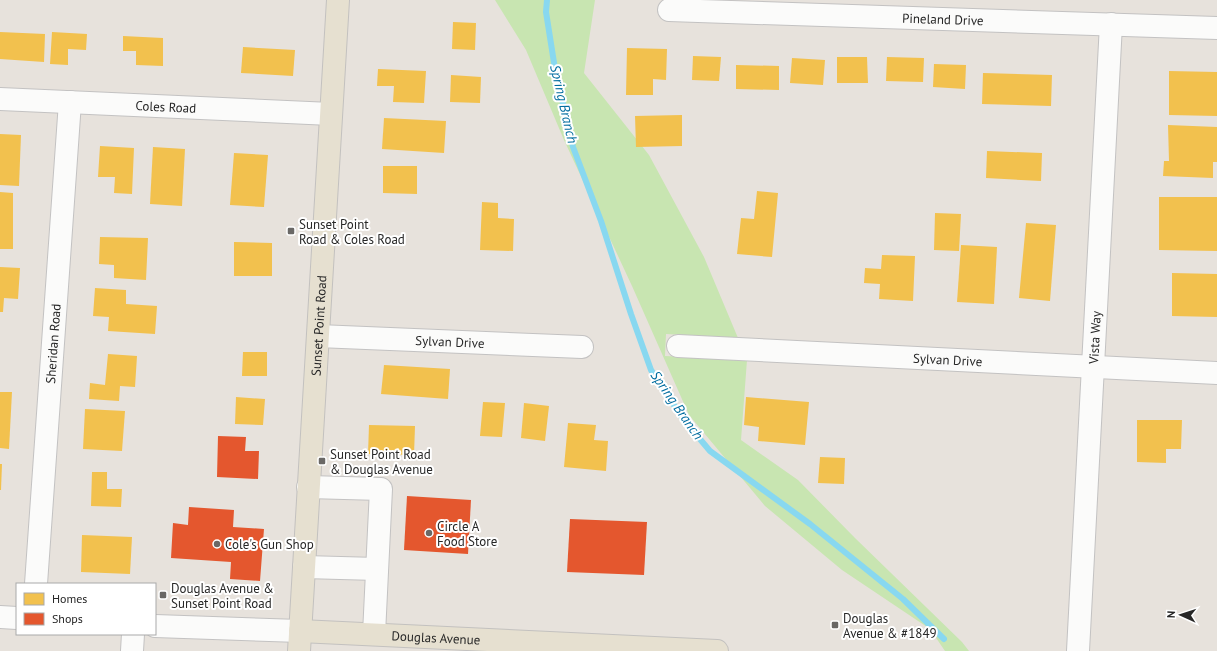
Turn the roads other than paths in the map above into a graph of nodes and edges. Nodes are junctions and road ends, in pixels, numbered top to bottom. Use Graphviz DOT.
graph roads {
  1 [pos="338,0"];
  2 [pos="669,10"];
  3 [pos="1111,24"];
  4 [pos="1217,28"];
  5 [pos="0,99"];
  6 [pos="70,102"];
  7 [pos="331,114"];
  8 [pos="318,336"];
  9 [pos="678,346"];
  10 [pos="582,347"];
  11 [pos="1092,367"];
  12 [pos="1217,373"];
  13 [pos="308,487"];
  14 [pos="304,567"];
  15 [pos="377,569"];
  16 [pos="36,583"];
  17 [pos="0,617"];
  18 [pos="16,618"];
  19 [pos="156,626"];
  20 [pos="374,634"];
  21 [pos="133,635"];
  22 [pos="299,641"];
  23 [pos="132,651"];
  24 [pos="717,651"];
  25 [pos="1078,651"];
  1 -- 7 [label="main road, Sunset Point Road"];
  2 -- 3 [label="street, Pineland Drive"];
  3 -- 4 [label="street, Pineland Drive"];
  3 -- 11 [label="street, Vista Way"];
  5 -- 6 [label="street, Coles Road"];
  6 -- 7 [label="street, Coles Road"];
  6 -- 16 [label="street, Sheridan Road"];
  7 -- 8 [label="main road, Sunset Point Road"];
  8 -- 10 [label="street, Sylvan Drive"];
  8 -- 13 [label="main road, Sunset Point Road"];
  9 -- 11 [label="street, Sylvan Drive"];
  11 -- 12 [label="street, Sylvan Drive"];
  11 -- 25 [label="street, Vista Way"];
  13 -- 14 [label="main road, Sunset Point Road"];
  13 -- 15 [label="street"];
  14 -- 15 [label="street"];
  14 -- 22 [label="main road, Sunset Point Road"];
  15 -- 20 [label="street"];
  17 -- 18 [label="street"];
  19 -- 22 [label="street, Douglas Avenue"];
  20 -- 22 [label="main road, Douglas Avenue"];
  20 -- 24 [label="main road, Douglas Avenue"];
  21 -- 23 [label="street"];
}
